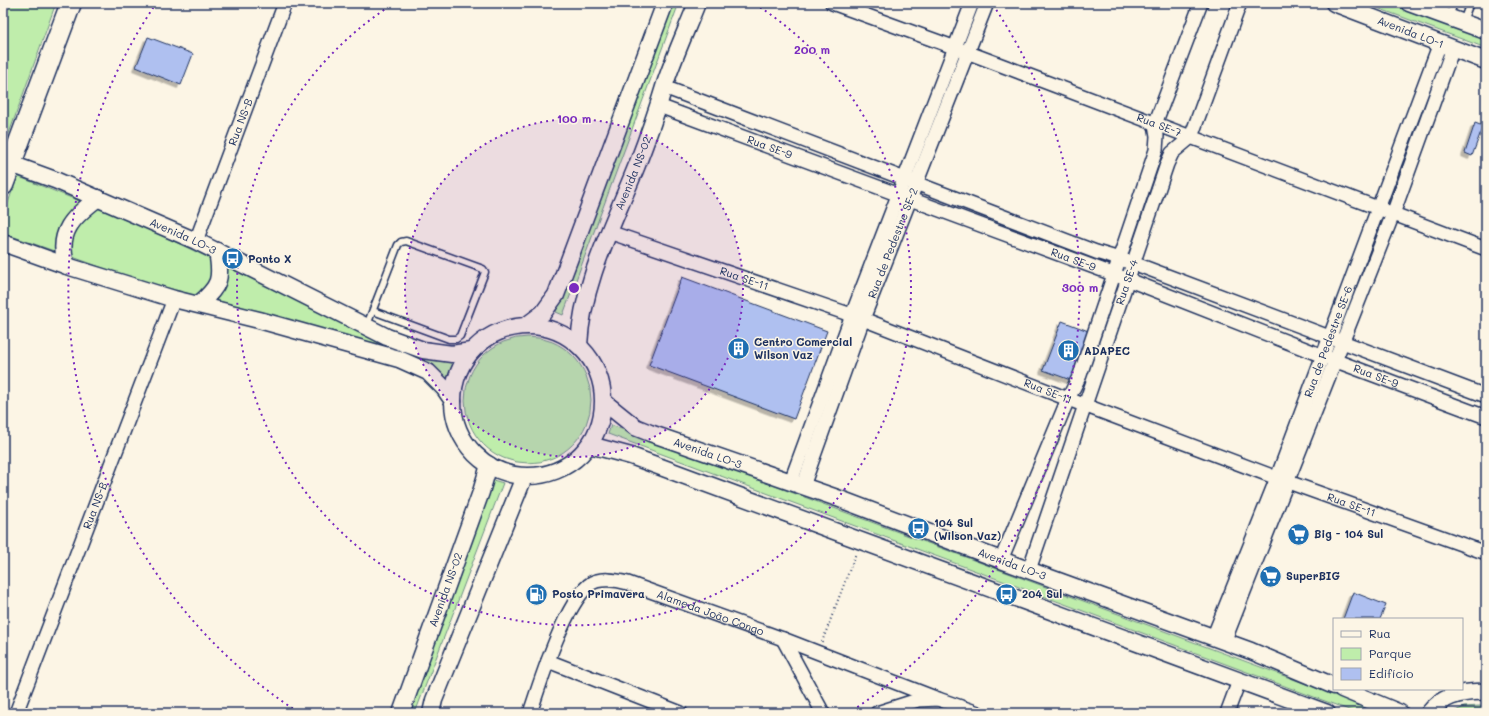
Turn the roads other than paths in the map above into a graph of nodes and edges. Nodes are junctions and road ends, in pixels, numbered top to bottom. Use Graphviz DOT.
graph roads {
  1 [pos="70,3"];
  2 [pos="285,3"];
  3 [pos="665,3"];
  4 [pos="697,3"];
  5 [pos="832,3"];
  6 [pos="972,3"];
  7 [pos="987,3"];
  8 [pos="1201,3"];
  9 [pos="1240,3"];
  10 [pos="1334,3"];
  11 [pos="1408,3"];
  12 [pos="1470,3"];
  13 [pos="1455,14"];
  14 [pos="1486,31"];
  15 [pos="1447,45"];
  16 [pos="962,50"];
  17 [pos="1486,61"];
  18 [pos="664,87"];
  19 [pos="659,106"];
  20 [pos="1155,124"];
  21 [pos="1191,137"];
  22 [pos="7,162"];
  23 [pos="904,178"];
  24 [pos="917,183"];
  25 [pos="3,184"];
  26 [pos="904,197"];
  27 [pos="98,198"];
  28 [pos="1378,209"];
  29 [pos="1393,214"];
  30 [pos="609,232"];
  31 [pos="196,241"];
  32 [pos="3,243"];
  33 [pos="1486,249"];
  34 [pos="217,252"];
  35 [pos="1120,259"];
  36 [pos="1133,263"];
  37 [pos="67,266"];
  38 [pos="1114,275"];
  39 [pos="1129,280"];
  40 [pos="174,299"];
  41 [pos="199,304"];
  42 [pos="373,311"];
  43 [pos="858,317"];
  44 [pos="527,325"];
  45 [pos="367,327"];
  46 [pos="1330,336"];
  47 [pos="1343,341"];
  48 [pos="579,345"];
  49 [pos="471,351"];
  50 [pos="1323,356"];
  51 [pos="1336,360"];
  52 [pos="1486,396"];
  53 [pos="1068,399"];
  54 [pos="452,401"];
  55 [pos="604,402"];
  56 [pos="1085,406"];
  57 [pos="1486,417"];
  58 [pos="590,445"];
  59 [pos="489,465"];
  60 [pos="524,477"];
  61 [pos="1283,479"];
  62 [pos="797,484"];
  63 [pos="1486,552"];
  64 [pos="1001,560"];
  65 [pos="1029,570"];
  66 [pos="783,639"];
  67 [pos="1218,640"];
  68 [pos="548,661"];
  69 [pos="1239,681"];
  70 [pos="1333,686"];
  71 [pos="1344,690"];
  72 [pos="1486,692"];
  73 [pos="938,699"];
  74 [pos="16,713"];
  75 [pos="401,713"];
  76 [pos="431,713"];
  77 [pos="530,713"];
  78 [pos="681,713"];
  79 [pos="823,713"];
  80 [pos="877,713"];
  81 [pos="978,713"];
  82 [pos="1227,713"];
  83 [pos="1327,713"];
  84 [pos="1400,713"];
  85 [pos="1429,713"];
  1 -- 22 [label="main road"];
  2 -- 31 [label="street, Rua NS-B"];
  3 -- 44 [label="street"];
  4 -- 18 [label="street, Avenida NS-02"];
  5 -- 16 [label="street, Rua SE-7"];
  6 -- 16 [label="street, Rua de Pedestre SE-2"];
  7 -- 16 [label="street, Rua de Pedestre SE-2"];
  8 -- 20 [label="street, Rua SE-4"];
  9 -- 21 [label="street, Rua SE-4"];
  10 -- 15 [label="street, Avenida LO-1"];
  11 -- 13 [label="street"];
  12 -- 13 [label="lane"];
  13 -- 14 [label="street"];
  15 -- 17 [label="street, Avenida LO-1"];
  15 -- 28 [label="street, Rua de Pedestre SE-6"];
  15 -- 29 [label="street, Rua de Pedestre SE-6"];
  16 -- 20 [label="street, Rua SE-7"];
  16 -- 23 [label="street, Rua de Pedestre SE-2"];
  16 -- 24 [label="street, Rua de Pedestre SE-2"];
  18 -- 19 [label="street, Avenida NS-02"];
  18 -- 23 [label="street, Rua SE-9"];
  19 -- 26 [label="street, Rua SE-9"];
  19 -- 30 [label="street, Avenida NS-02"];
  20 -- 21 [label="street, Rua SE-7"];
  20 -- 35 [label="street, Rua SE-4"];
  21 -- 28 [label="street, Rua SE-7"];
  21 -- 36 [label="street, Rua SE-4"];
  22 -- 25 [label="main road"];
  22 -- 27 [label="street, Avenida LO-3"];
  23 -- 24 [label="street, Rua SE-9"];
  23 -- 26 [label="street, Rua de Pedestre SE-2"];
  24 -- 26 [label="street, Rua de Pedestre SE-2"];
  24 -- 35 [label="street, Rua SE-9"];
  26 -- 38 [label="street, Rua SE-9"];
  26 -- 43 [label="street, Rua de Pedestre SE-2"];
  27 -- 31 [label="street, Avenida LO-3"];
  27 -- 37 [label="street"];
  28 -- 29 [label="street, Rua SE-7"];
  28 -- 46 [label="street, Rua de Pedestre SE-6"];
  29 -- 33 [label="street, Rua SE-7"];
  29 -- 47 [label="street, Rua de Pedestre SE-6"];
  30 -- 43 [label="street, Rua SE-11"];
  30 -- 48 [label="street, Avenida NS-02"];
  31 -- 34 [label="street, Avenida LO-3"];
  32 -- 37 [label="street"];
  34 -- 41 [label="street"];
  34 -- 45 [label="street, Avenida LO-3"];
  35 -- 36 [label="street, Rua SE-9"];
  35 -- 38 [label="street, Rua SE-4"];
  36 -- 39 [label="street, Rua SE-4"];
  36 -- 46 [label="street, Rua SE-9"];
  37 -- 40 [label="street"];
  38 -- 39 [label="street, Rua SE-9"];
  38 -- 53 [label="street, Rua SE-4"];
  39 -- 50 [label="street, Rua SE-9"];
  39 -- 56 [label="street, Rua SE-4"];
  40 -- 41 [label="street"];
  40 -- 74 [label="street, Rua NS-B"];
  41 -- 54 [label="street"];
  42 -- 42 [label="lane"];
  42 -- 45 [label="lane"];
  43 -- 53 [label="street, Rua SE-11"];
  43 -- 62 [label="street, Rua de Pedestre SE-2"];
  44 -- 48 [label="street"];
  44 -- 49 [label="street"];
  45 -- 49 [label="street, Avenida LO-3"];
  46 -- 47 [label="street, Rua SE-9"];
  46 -- 50 [label="street, Rua de Pedestre SE-6"];
  47 -- 51 [label="street, Rua de Pedestre SE-6"];
  47 -- 52 [label="street, Rua SE-9"];
  48 -- 55 [label="street"];
  49 -- 54 [label="street"];
  50 -- 51 [label="street, Rua SE-9"];
  50 -- 61 [label="street, Rua de Pedestre SE-6"];
  51 -- 57 [label="street, Rua SE-9"];
  51 -- 61 [label="street, Rua de Pedestre SE-6"];
  53 -- 56 [label="street, Rua SE-11"];
  53 -- 64 [label="street, Rua SE-4"];
  54 -- 59 [label="street"];
  55 -- 58 [label="street"];
  55 -- 62 [label="street, Avenida LO-3"];
  56 -- 61 [label="street, Rua SE-11"];
  56 -- 65 [label="street, Rua SE-4"];
  58 -- 60 [label="street"];
  58 -- 69 [label="street"];
  59 -- 60 [label="street"];
  59 -- 75 [label="street, Avenida NS-02"];
  60 -- 76 [label="street"];
  61 -- 63 [label="street, Rua SE-11"];
  61 -- 67 [label="street, Rua de Pedestre SE-6"];
  62 -- 64 [label="street, Avenida LO-3"];
  64 -- 65 [label="street, Avenida LO-3"];
  65 -- 67 [label="street, Avenida LO-3"];
  66 -- 68 [label="street, Alameda João Congo"];
  66 -- 73 [label="street, Alameda João Congo"];
  66 -- 79 [label="street"];
  67 -- 70 [label="street, Avenida LO-3"];
  68 -- 77 [label="street, Alameda João Congo"];
  68 -- 78 [label="street"];
  69 -- 82 [label="street"];
  69 -- 83 [label="street"];
  71 -- 84 [label="street"];
  72 -- 85 [label="street"];
  73 -- 80 [label="street"];
  73 -- 81 [label="street, Alameda João Congo"];
}
